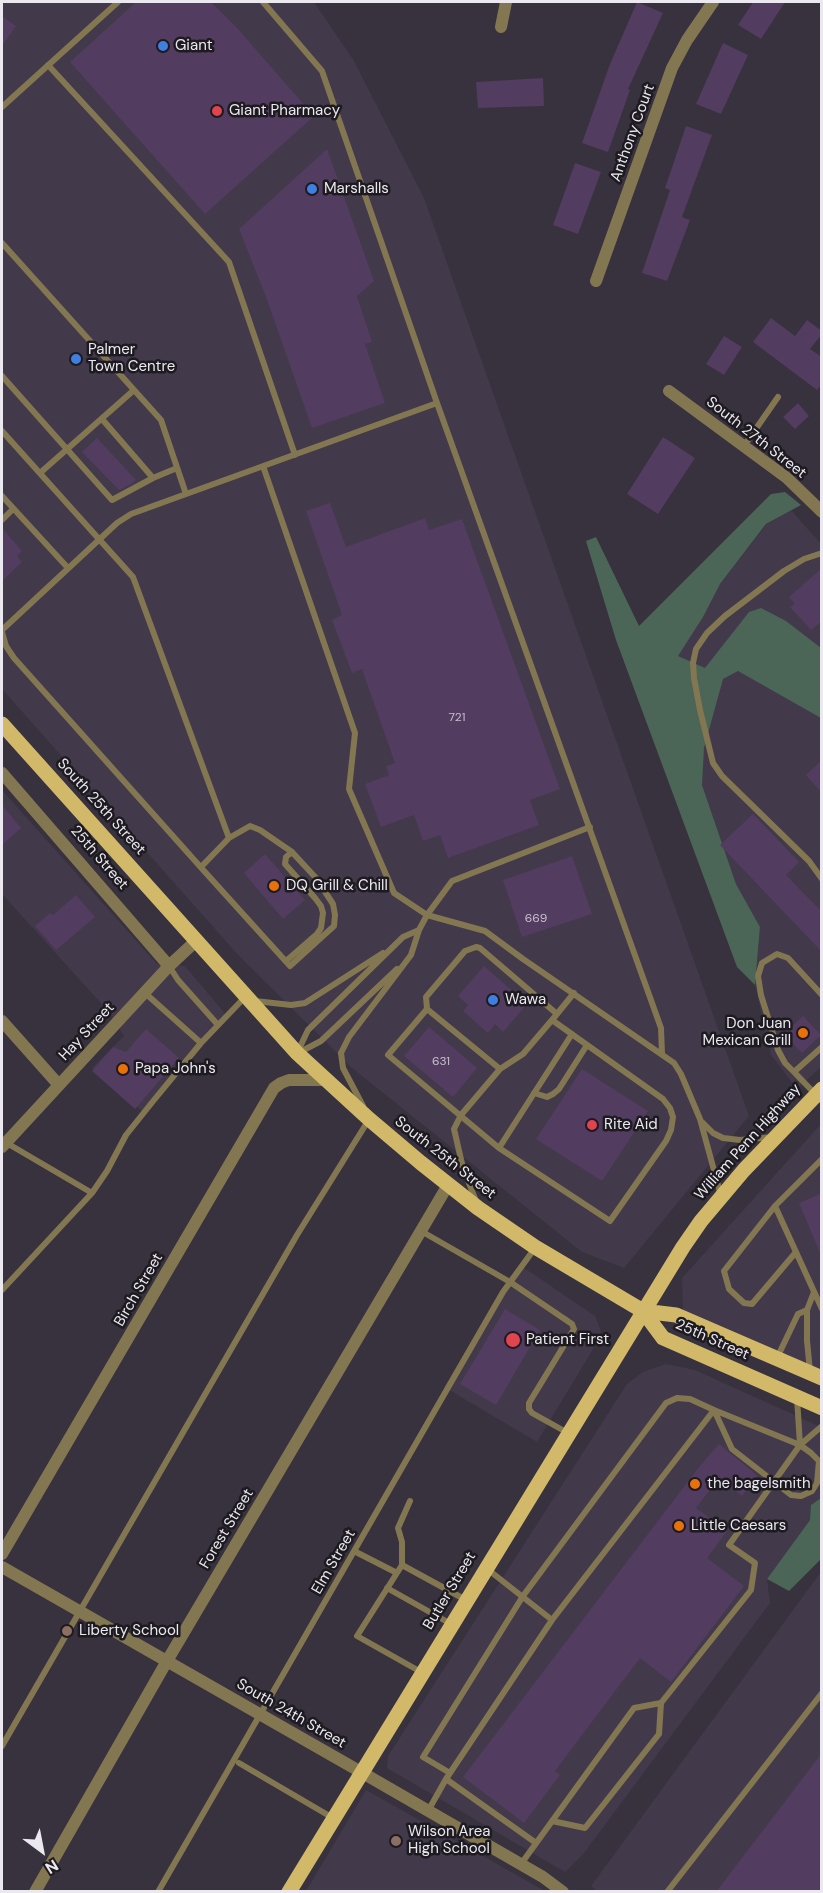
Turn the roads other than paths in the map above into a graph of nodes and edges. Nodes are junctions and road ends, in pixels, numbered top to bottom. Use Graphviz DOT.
graph roads {
  1 [pos="118,2"];
  2 [pos="263,2"];
  3 [pos="506,2"];
  4 [pos="713,2"];
  5 [pos="501,27"];
  6 [pos="48,65"];
  7 [pos="2,108"];
  8 [pos="2,243"];
  9 [pos="596,281"];
  10 [pos="2,376"];
  11 [pos="134,390"];
  12 [pos="669,391"];
  13 [pos="778,398"];
  14 [pos="437,403"];
  15 [pos="102,419"];
  16 [pos="2,434"];
  17 [pos="744,446"];
  18 [pos="68,450"];
  19 [pos="295,454"];
  20 [pos="263,466"];
  21 [pos="177,468"];
  22 [pos="40,473"];
  23 [pos="153,478"];
  24 [pos="186,494"];
  25 [pos="2,496"];
  26 [pos="14,509"];
  27 [pos="822,512"];
  28 [pos="2,520"];
  29 [pos="99,540"];
  30 [pos="822,553"];
  31 [pos="68,568"];
  32 [pos="2,631"];
  33 [pos="2,724"];
  34 [pos="2,773"];
  35 [pos="590,827"];
  36 [pos="230,838"];
  37 [pos="292,852"];
  38 [pos="201,867"];
  39 [pos="822,879"];
  40 [pos="427,915"];
  41 [pos="419,930"];
  42 [pos="197,940"];
  43 [pos="398,942"];
  44 [pos="411,955"];
  45 [pos="288,964"];
  46 [pos="169,966"];
  47 [pos="144,993"];
  48 [pos="574,993"];
  49 [pos="822,995"];
  50 [pos="248,998"];
  51 [pos="427,1009"];
  52 [pos="557,1014"];
  53 [pos="552,1020"];
  54 [pos="2,1022"];
  55 [pos="218,1025"];
  56 [pos="572,1034"];
  57 [pos="201,1043"];
  58 [pos="587,1044"];
  59 [pos="822,1047"];
  60 [pos="297,1053"];
  61 [pos="662,1054"];
  62 [pos="500,1069"];
  63 [pos="794,1072"];
  64 [pos="325,1080"];
  65 [pos="58,1084"];
  66 [pos="534,1093"];
  67 [pos="820,1095"];
  68 [pos="460,1114"];
  69 [pos="369,1119"];
  70 [pos="700,1119"];
  71 [pos="774,1136"];
  72 [pos="3,1143"];
  73 [pos="499,1148"];
  74 [pos="822,1159"];
  75 [pos="448,1185"];
  76 [pos="92,1193"];
  77 [pos="721,1197"];
  78 [pos="775,1206"];
  79 [pos="478,1208"];
  80 [pos="421,1231"];
  81 [pos="535,1247"];
  82 [pos="796,1252"];
  83 [pos="510,1282"];
  84 [pos="2,1290"];
  85 [pos="814,1292"];
  86 [pos="821,1304"];
  87 [pos="807,1310"];
  88 [pos="643,1311"];
  89 [pos="777,1358"];
  90 [pos="816,1375"];
  91 [pos="797,1397"];
  92 [pos="822,1408"];
  93 [pos="714,1410"];
  94 [pos="822,1426"];
  95 [pos="568,1433"];
  96 [pos="800,1445"];
  97 [pos="774,1482"];
  98 [pos="410,1501"];
  99 [pos="354,1551"];
  100 [pos="2,1554"];
  101 [pos="402,1565"];
  102 [pos="2,1567"];
  103 [pos="486,1568"];
  104 [pos="397,1573"];
  105 [pos="387,1588"];
  106 [pos="523,1596"];
  107 [pos="466,1600"];
  108 [pos="80,1611"];
  109 [pos="552,1620"];
  110 [pos="452,1624"];
  111 [pos="166,1661"];
  112 [pos="422,1672"];
  113 [pos="822,1693"];
  114 [pos="661,1703"];
  115 [pos="260,1714"];
  116 [pos="2,1746"];
  117 [pos="239,1763"];
  118 [pos="361,1772"];
  119 [pos="448,1776"];
  120 [pos="428,1811"];
  121 [pos="333,1818"];
  122 [pos="552,1821"];
  123 [pos="536,1843"];
  124 [pos="521,1864"];
  125 [pos="34,1892"];
  126 [pos="158,1892"];
  127 [pos="289,1892"];
  128 [pos="563,1892"];
  129 [pos="667,1892"];
  1 -- 6 [label="lane"];
  2 -- 14 [label="lane"];
  3 -- 5 [label="street"];
  4 -- 9 [label="street, Anthony Court"];
  6 -- 7 [label="lane"];
  6 -- 19 [label="lane"];
  8 -- 11 [label="lane"];
  10 -- 18 [label="lane"];
  11 -- 15 [label="lane"];
  11 -- 21 [label="lane"];
  12 -- 17 [label="street, South 27th Street"];
  13 -- 17 [label="lane"];
  14 -- 19 [label="lane"];
  14 -- 35 [label="lane"];
  15 -- 18 [label="lane"];
  15 -- 23 [label="lane"];
  16 -- 22 [label="lane"];
  17 -- 27 [label="street, South 27th Street"];
  18 -- 22 [label="lane"];
  18 -- 23 [label="lane"];
  19 -- 20 [label="lane"];
  20 -- 24 [label="lane"];
  20 -- 40 [label="lane"];
  21 -- 23 [label="lane"];
  21 -- 24 [label="lane"];
  22 -- 29 [label="lane"];
  24 -- 29 [label="lane"];
  25 -- 26 [label="lane"];
  26 -- 28 [label="lane"];
  26 -- 31 [label="lane"];
  29 -- 31 [label="lane"];
  29 -- 36 [label="lane"];
  30 -- 39 [label="lane"];
  31 -- 32 [label="lane"];
  32 -- 38 [label="lane"];
  33 -- 42 [label="main road, South 25th Street"];
  34 -- 46 [label="street, 25th Street"];
  35 -- 40 [label="lane"];
  35 -- 61 [label="lane"];
  36 -- 37 [label="lane"];
  36 -- 38 [label="lane"];
  37 -- 45 [label="lane"];
  37 -- 45 [label="lane"];
  38 -- 45 [label="lane"];
  40 -- 41 [label="lane"];
  40 -- 48 [label="lane"];
  41 -- 43 [label="lane"];
  41 -- 44 [label="lane"];
  42 -- 46 [label="street, Hay Street"];
  42 -- 50 [label="main road, South 25th Street"];
  43 -- 50 [label="lane"];
  43 -- 60 [label="lane"];
  44 -- 60 [label="lane"];
  44 -- 69 [label="lane"];
  46 -- 47 [label="street, Hay Street"];
  46 -- 55 [label="lane"];
  47 -- 57 [label="lane"];
  47 -- 65 [label="street, Hay Street"];
  48 -- 52 [label="lane"];
  48 -- 61 [label="lane"];
  49 -- 63 [label="lane"];
  50 -- 55 [label="lane"];
  50 -- 60 [label="main road, South 25th Street"];
  51 -- 52 [label="lane"];
  51 -- 62 [label="lane"];
  51 -- 68 [label="lane"];
  52 -- 53 [label="lane"];
  53 -- 56 [label="lane"];
  53 -- 62 [label="lane"];
  54 -- 65 [label="street"];
  55 -- 57 [label="lane"];
  56 -- 58 [label="lane"];
  56 -- 66 [label="lane"];
  57 -- 76 [label="lane"];
  58 -- 66 [label="lane"];
  58 -- 73 [label="lane"];
  59 -- 63 [label="lane"];
  60 -- 64 [label="main road, South 25th Street"];
  61 -- 70 [label="lane"];
  62 -- 68 [label="lane"];
  63 -- 67 [label="lane"];
  64 -- 69 [label="main road, South 25th Street"];
  64 -- 100 [label="street, Birch Street"];
  65 -- 72 [label="street, Hay Street"];
  66 -- 73 [label="lane"];
  67 -- 71 [label="main road, William Penn Highway"];
  68 -- 73 [label="lane"];
  68 -- 79 [label="lane"];
  69 -- 75 [label="main road, South 25th Street"];
  69 -- 108 [label="lane"];
  70 -- 71 [label="lane"];
  70 -- 77 [label="lane"];
  71 -- 77 [label="main road, William Penn Highway"];
  72 -- 76 [label="lane"];
  74 -- 78 [label="lane"];
  75 -- 79 [label="main road, South 25th Street"];
  75 -- 80 [label="street, Forest Street"];
  76 -- 84 [label="lane"];
  77 -- 88 [label="main road, William Penn Highway"];
  78 -- 82 [label="lane"];
  78 -- 82 [label="lane"];
  79 -- 81 [label="main road, South 25th Street"];
  80 -- 83 [label="lane"];
  80 -- 111 [label="street, Forest Street"];
  81 -- 83 [label="lane, Elm Street"];
  81 -- 88 [label="main road, South 25th Street"];
  82 -- 85 [label="lane"];
  83 -- 95 [label="lane"];
  83 -- 99 [label="lane, Elm Street"];
  85 -- 86 [label="lane"];
  85 -- 87 [label="lane"];
  87 -- 89 [label="lane"];
  87 -- 90 [label="lane"];
  88 -- 89 [label="main road, 25th Street"];
  88 -- 91 [label="main road, 25th Street"];
  88 -- 95 [label="main road, Butler Street"];
  89 -- 90 [label="main road, 25th Street"];
  91 -- 92 [label="main road, 25th Street"];
  91 -- 96 [label="lane"];
  93 -- 96 [label="lane"];
  93 -- 97 [label="lane"];
  93 -- 106 [label="lane"];
  93 -- 109 [label="lane"];
  94 -- 96 [label="lane"];
  95 -- 103 [label="main road, Butler Street"];
  96 -- 97 [label="lane"];
  96 -- 97 [label="lane"];
  97 -- 114 [label="lane"];
  98 -- 101 [label="lane"];
  99 -- 104 [label="lane"];
  99 -- 115 [label="lane, Elm Street"];
  101 -- 104 [label="lane"];
  101 -- 107 [label="lane"];
  102 -- 108 [label="street, South 24th Street"];
  103 -- 106 [label="lane"];
  103 -- 107 [label="main road, Butler Street"];
  104 -- 105 [label="lane"];
  105 -- 110 [label="lane"];
  105 -- 112 [label="lane"];
  106 -- 109 [label="lane"];
  106 -- 119 [label="lane"];
  107 -- 110 [label="main road, Butler Street"];
  108 -- 111 [label="street, South 24th Street"];
  108 -- 116 [label="lane"];
  109 -- 119 [label="lane"];
  110 -- 112 [label="main road, Butler Street"];
  111 -- 115 [label="street, South 24th Street"];
  111 -- 125 [label="street, Forest Street"];
  112 -- 118 [label="main road, Butler Street"];
  113 -- 129 [label="lane"];
  114 -- 122 [label="lane"];
  114 -- 122 [label="lane"];
  115 -- 118 [label="street, South 24th Street"];
  115 -- 126 [label="lane, Elm Street"];
  117 -- 121 [label="lane"];
  118 -- 120 [label="street, South 24th Street"];
  118 -- 121 [label="main road, Butler Street"];
  119 -- 120 [label="lane"];
  119 -- 123 [label="lane"];
  120 -- 124 [label="street, South 24th Street"];
  121 -- 127 [label="main road, Butler Street"];
  122 -- 123 [label="lane"];
  123 -- 124 [label="lane"];
  124 -- 128 [label="street, South 24th Street"];
}
